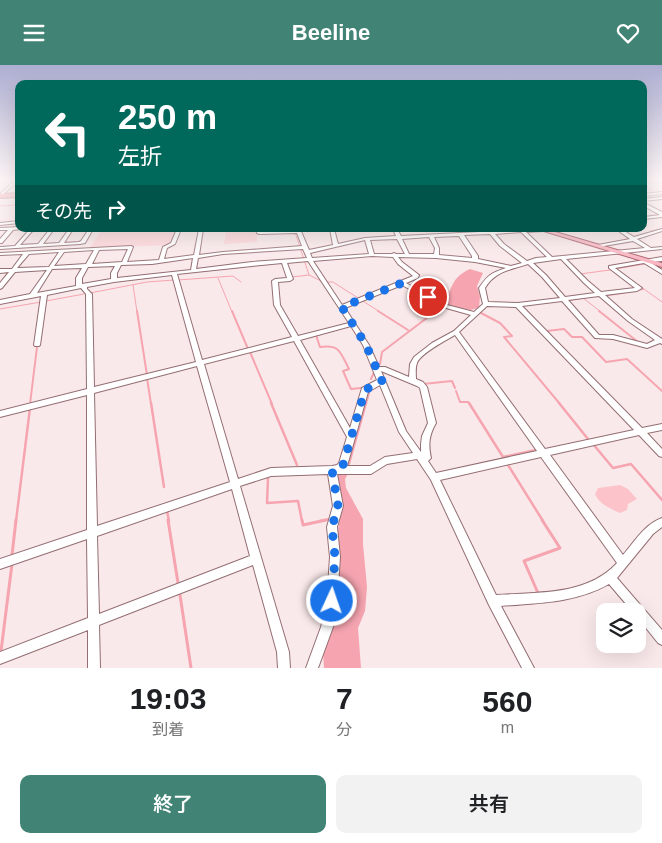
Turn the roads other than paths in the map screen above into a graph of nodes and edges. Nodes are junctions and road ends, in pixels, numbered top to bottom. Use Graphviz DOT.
graph roads {
  1 [pos="651,208"];
  2 [pos="662,215"];
  3 [pos="647,218"];
  4 [pos="15,222"];
  5 [pos="0,224"];
  6 [pos="12,228"];
  7 [pos="15,228"];
  8 [pos="0,229"];
  9 [pos="662,230"];
  10 [pos="29,232"];
  11 [pos="50,232"];
  12 [pos="69,232"];
  13 [pos="89,232"];
  14 [pos="178,232"];
  15 [pos="200,232"];
  16 [pos="259,232"];
  17 [pos="286,232"];
  18 [pos="297,232"];
  19 [pos="333,232"];
  20 [pos="396,232"];
  21 [pos="507,232"];
  22 [pos="523,232"];
  23 [pos="550,232"];
  24 [pos="623,232"];
  25 [pos="276,233"];
  26 [pos="492,233"];
  27 [pos="461,235"];
  28 [pos="431,236"];
  29 [pos="399,237"];
  30 [pos="367,239"];
  31 [pos="635,239"];
  32 [pos="0,242"];
  33 [pos="336,245"];
  34 [pos="39,246"];
  35 [pos="598,246"];
  36 [pos="16,247"];
  37 [pos="0,248"];
  38 [pos="61,248"];
  39 [pos="662,248"];
  40 [pos="97,249"];
  41 [pos="283,249"];
  42 [pos="304,249"];
  43 [pos="652,249"];
  44 [pos="620,252"];
  45 [pos="27,253"];
  46 [pos="226,253"];
  47 [pos="394,254"];
  48 [pos="407,254"];
  49 [pos="0,255"];
  50 [pos="372,255"];
  51 [pos="196,256"];
  52 [pos="436,256"];
  53 [pos="562,257"];
  54 [pos="550,258"];
  55 [pos="662,259"];
  56 [pos="306,260"];
  57 [pos="474,260"];
  58 [pos="160,261"];
  59 [pos="648,261"];
  60 [pos="152,262"];
  61 [pos="284,262"];
  62 [pos="527,263"];
  63 [pos="121,264"];
  64 [pos="662,265"];
  65 [pos="87,266"];
  66 [pos="227,267"];
  67 [pos="509,267"];
  68 [pos="51,268"];
  69 [pos="13,270"];
  70 [pos="0,271"];
  71 [pos="193,271"];
  72 [pos="662,272"];
  73 [pos="174,273"];
  74 [pos="148,276"];
  75 [pos="114,280"];
  76 [pos="402,283"];
  77 [pos="82,286"];
  78 [pos="0,287"];
  79 [pos="44,294"];
  80 [pos="601,294"];
  81 [pos="32,296"];
  82 [pos="564,300"];
  83 [pos="0,302"];
  84 [pos="486,304"];
  85 [pos="518,305"];
  86 [pos="342,307"];
  87 [pos="475,314"];
  88 [pos="353,324"];
  89 [pos="456,333"];
  90 [pos="296,339"];
  91 [pos="661,341"];
  92 [pos="37,345"];
  93 [pos="200,363"];
  94 [pos="377,369"];
  95 [pos="412,379"];
  96 [pos="382,381"];
  97 [pos="90,391"];
  98 [pos="0,414"];
  99 [pos="662,427"];
  100 [pos="641,432"];
  101 [pos="351,437"];
  102 [pos="544,453"];
  103 [pos="662,454"];
  104 [pos="421,457"];
  105 [pos="341,470"];
  106 [pos="434,477"];
  107 [pos="234,484"];
  108 [pos="662,522"];
  109 [pos="93,533"];
  110 [pos="256,559"];
  111 [pos="623,563"];
  112 [pos="0,564"];
  113 [pos="610,577"];
  114 [pos="493,601"];
  115 [pos="94,621"];
  116 [pos="662,639"];
  117 [pos="0,658"];
  118 [pos="94,668"];
  119 [pos="284,668"];
  120 [pos="312,668"];
  121 [pos="528,668"];
  1 -- 2 [label="street"];
  2 -- 3 [label="street"];
  4 -- 5 [label="street"];
  6 -- 7 [label="street"];
  6 -- 8 [label="street"];
  6 -- 32 [label="street"];
  9 -- 31 [label="street"];
  10 -- 36 [label="street"];
  11 -- 34 [label="street"];
  12 -- 38 [label="street"];
  13 -- 38 [label="street"];
  14 -- 58 [label="street"];
  15 -- 51 [label="street"];
  16 -- 25 [label="street"];
  17 -- 25 [label="street"];
  18 -- 42 [label="street"];
  19 -- 33 [label="street"];
  20 -- 29 [label="street"];
  21 -- 26 [label="street"];
  22 -- 54 [label="street"];
  23 -- 35 [label="main road"];
  24 -- 31 [label="street"];
  25 -- 41 [label="street"];
  26 -- 27 [label="street"];
  26 -- 62 [label="street"];
  27 -- 28 [label="street"];
  27 -- 57 [label="street"];
  28 -- 29 [label="street"];
  28 -- 52 [label="street"];
  29 -- 30 [label="street"];
  29 -- 48 [label="street"];
  30 -- 33 [label="street"];
  30 -- 50 [label="street"];
  31 -- 35 [label="street"];
  31 -- 43 [label="street"];
  33 -- 42 [label="street"];
  34 -- 36 [label="street"];
  34 -- 38 [label="street"];
  35 -- 44 [label="main road"];
  36 -- 37 [label="street"];
  38 -- 40 [label="street"];
  38 -- 45 [label="street"];
  38 -- 68 [label="street"];
  39 -- 43 [label="street"];
  40 -- 63 [label="street"];
  40 -- 65 [label="street"];
  41 -- 42 [label="street"];
  41 -- 46 [label="street"];
  42 -- 56 [label="street"];
  43 -- 44 [label="street"];
  44 -- 53 [label="street"];
  44 -- 59 [label="main road"];
  45 -- 49 [label="street"];
  45 -- 69 [label="street"];
  46 -- 51 [label="street"];
  46 -- 66 [label="street"];
  47 -- 48 [label="street"];
  47 -- 50 [label="street"];
  47 -- 76 [label="street"];
  48 -- 52 [label="street"];
  50 -- 56 [label="street"];
  51 -- 58 [label="street"];
  51 -- 71 [label="street"];
  52 -- 57 [label="street"];
  53 -- 54 [label="street"];
  53 -- 80 [label="street"];
  54 -- 62 [label="street"];
  55 -- 59 [label="street"];
  56 -- 61 [label="street"];
  56 -- 86 [label="street"];
  57 -- 67 [label="street"];
  58 -- 60 [label="street"];
  59 -- 64 [label="main road"];
  59 -- 72 [label="street"];
  59 -- 80 [label="street"];
  60 -- 63 [label="street"];
  60 -- 74 [label="street"];
  61 -- 66 [label="street"];
  61 -- 90 [label="street"];
  62 -- 67 [label="street"];
  62 -- 82 [label="street"];
  63 -- 65 [label="street"];
  63 -- 75 [label="street"];
  65 -- 68 [label="street"];
  65 -- 77 [label="street"];
  66 -- 71 [label="street"];
  67 -- 84 [label="street"];
  68 -- 69 [label="street"];
  68 -- 81 [label="street"];
  69 -- 70 [label="street"];
  69 -- 78 [label="street"];
  71 -- 73 [label="street"];
  73 -- 74 [label="street"];
  73 -- 93 [label="street"];
  74 -- 75 [label="street"];
  75 -- 77 [label="street"];
  76 -- 86 [label="street"];
  76 -- 87 [label="street"];
  77 -- 79 [label="street"];
  77 -- 97 [label="street"];
  79 -- 81 [label="street"];
  79 -- 92 [label="street"];
  80 -- 82 [label="street"];
  80 -- 91 [label="street"];
  81 -- 83 [label="street"];
  82 -- 85 [label="street"];
  82 -- 91 [label="street"];
  84 -- 85 [label="street"];
  84 -- 87 [label="street"];
  85 -- 100 [label="street"];
  86 -- 88 [label="street"];
  87 -- 89 [label="street"];
  88 -- 90 [label="street"];
  88 -- 94 [label="street"];
  89 -- 95 [label="street"];
  89 -- 102 [label="street"];
  90 -- 93 [label="street"];
  90 -- 101 [label="street"];
  93 -- 97 [label="street"];
  93 -- 107 [label="street"];
  94 -- 95 [label="street"];
  94 -- 96 [label="street"];
  95 -- 104 [label="street"];
  96 -- 101 [label="street"];
  96 -- 104 [label="street"];
  97 -- 98 [label="street"];
  97 -- 109 [label="street"];
  99 -- 100 [label="street"];
  100 -- 102 [label="street"];
  100 -- 103 [label="street"];
  101 -- 105 [label="street"];
  102 -- 106 [label="street"];
  102 -- 111 [label="street"];
  104 -- 105 [label="street"];
  104 -- 106 [label="street"];
  105 -- 107 [label="street"];
  105 -- 120 [label="street"];
  106 -- 114 [label="street"];
  107 -- 109 [label="street"];
  107 -- 110 [label="street"];
  108 -- 111 [label="street"];
  109 -- 112 [label="street"];
  109 -- 115 [label="street"];
  110 -- 115 [label="street"];
  110 -- 119 [label="street"];
  111 -- 113 [label="street"];
  113 -- 114 [label="street"];
  113 -- 116 [label="street"];
  114 -- 121 [label="street"];
  115 -- 117 [label="street"];
  115 -- 118 [label="street"];
}
